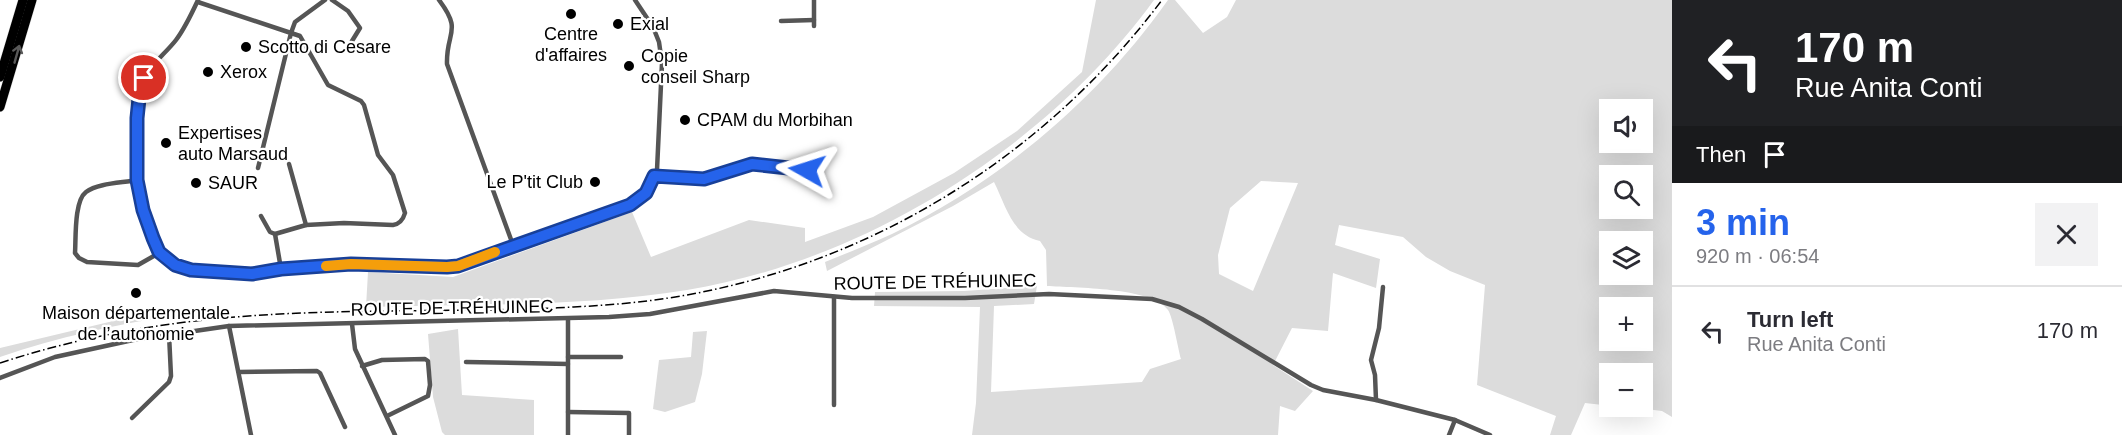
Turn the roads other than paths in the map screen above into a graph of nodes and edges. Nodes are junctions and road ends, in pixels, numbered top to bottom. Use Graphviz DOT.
graph roads {
  1 [pos="22,0"];
  2 [pos="32,0"];
  3 [pos="324,0"];
  4 [pos="332,0"];
  5 [pos="439,0"];
  6 [pos="635,0"];
  7 [pos="814,0"];
  8 [pos="198,1"];
  9 [pos="781,21"];
  10 [pos="291,33"];
  11 [pos="352,41"];
  12 [pos="0,77"];
  13 [pos="0,107"];
  14 [pos="290,164"];
  15 [pos="258,168"];
  16 [pos="807,170"];
  17 [pos="654,176"];
  18 [pos="137,180"];
  19 [pos="261,216"];
  20 [pos="306,225"];
  21 [pos="275,234"];
  22 [pos="513,245"];
  23 [pos="159,252"];
  24 [pos="281,269"];
  25 [pos="1383,287"];
  26 [pos="834,297"];
  27 [pos="568,319"];
  28 [pos="352,324"];
  29 [pos="229,326"];
  30 [pos="169,334"];
  31 [pos="568,357"];
  32 [pos="621,357"];
  33 [pos="466,362"];
  34 [pos="568,363"];
  35 [pos="362,366"];
  36 [pos="238,372"];
  37 [pos="0,378"];
  38 [pos="1376,400"];
  39 [pos="834,405"];
  40 [pos="568,412"];
  41 [pos="387,416"];
  42 [pos="132,418"];
  43 [pos="1455,420"];
  44 [pos="345,427"];
  45 [pos="251,435"];
  46 [pos="395,435"];
  47 [pos="568,435"];
  48 [pos="629,435"];
  49 [pos="1449,435"];
  50 [pos="1490,435"];
  1 -- 12 [label="highway"];
  13 -- 2 [label="highway, one-way"];
  3 -- 10 [label="street"];
  4 -- 11 [label="street"];
  5 -- 22 [label="street"];
  6 -- 17 [label="street"];
  7 -- 9 [label="street"];
  8 -- 10 [label="street"];
  8 -- 18 [label="street"];
  10 -- 15 [label="street"];
  10 -- 20 [label="street"];
  14 -- 20 [label="street"];
  16 -- 17 [label="street"];
  17 -- 22 [label="street"];
  18 -- 23 [label="street"];
  18 -- 23 [label="street"];
  19 -- 21 [label="street"];
  20 -- 21 [label="street"];
  21 -- 24 [label="street"];
  22 -- 24 [label="street"];
  23 -- 24 [label="street"];
  25 -- 38 [label="street"];
  26 -- 27 [label="street, ROUTE DE TRÉHUINEC"];
  26 -- 38 [label="street, ROUTE DE TRÉHUINEC"];
  26 -- 39 [label="street"];
  27 -- 28 [label="street, ROUTE DE TRÉHUINEC"];
  27 -- 31 [label="street"];
  28 -- 29 [label="street, ROUTE DE TRÉHUINEC"];
  28 -- 35 [label="street"];
  29 -- 30 [label="street, ROUTE DE TRÉHUINEC"];
  29 -- 36 [label="street"];
  30 -- 37 [label="street, ROUTE DE TRÉHUINEC"];
  30 -- 42 [label="street"];
  31 -- 32 [label="street"];
  31 -- 34 [label="street"];
  33 -- 34 [label="street"];
  34 -- 40 [label="street"];
  35 -- 41 [label="street"];
  35 -- 41 [label="street"];
  36 -- 44 [label="street"];
  36 -- 45 [label="street"];
  38 -- 43 [label="street, ROUTE DE TRÉHUINEC"];
  40 -- 47 [label="street"];
  40 -- 48 [label="street"];
  41 -- 46 [label="street"];
  43 -- 49 [label="street"];
  43 -- 50 [label="street, ROUTE DE TRÉHUINEC"];
}
